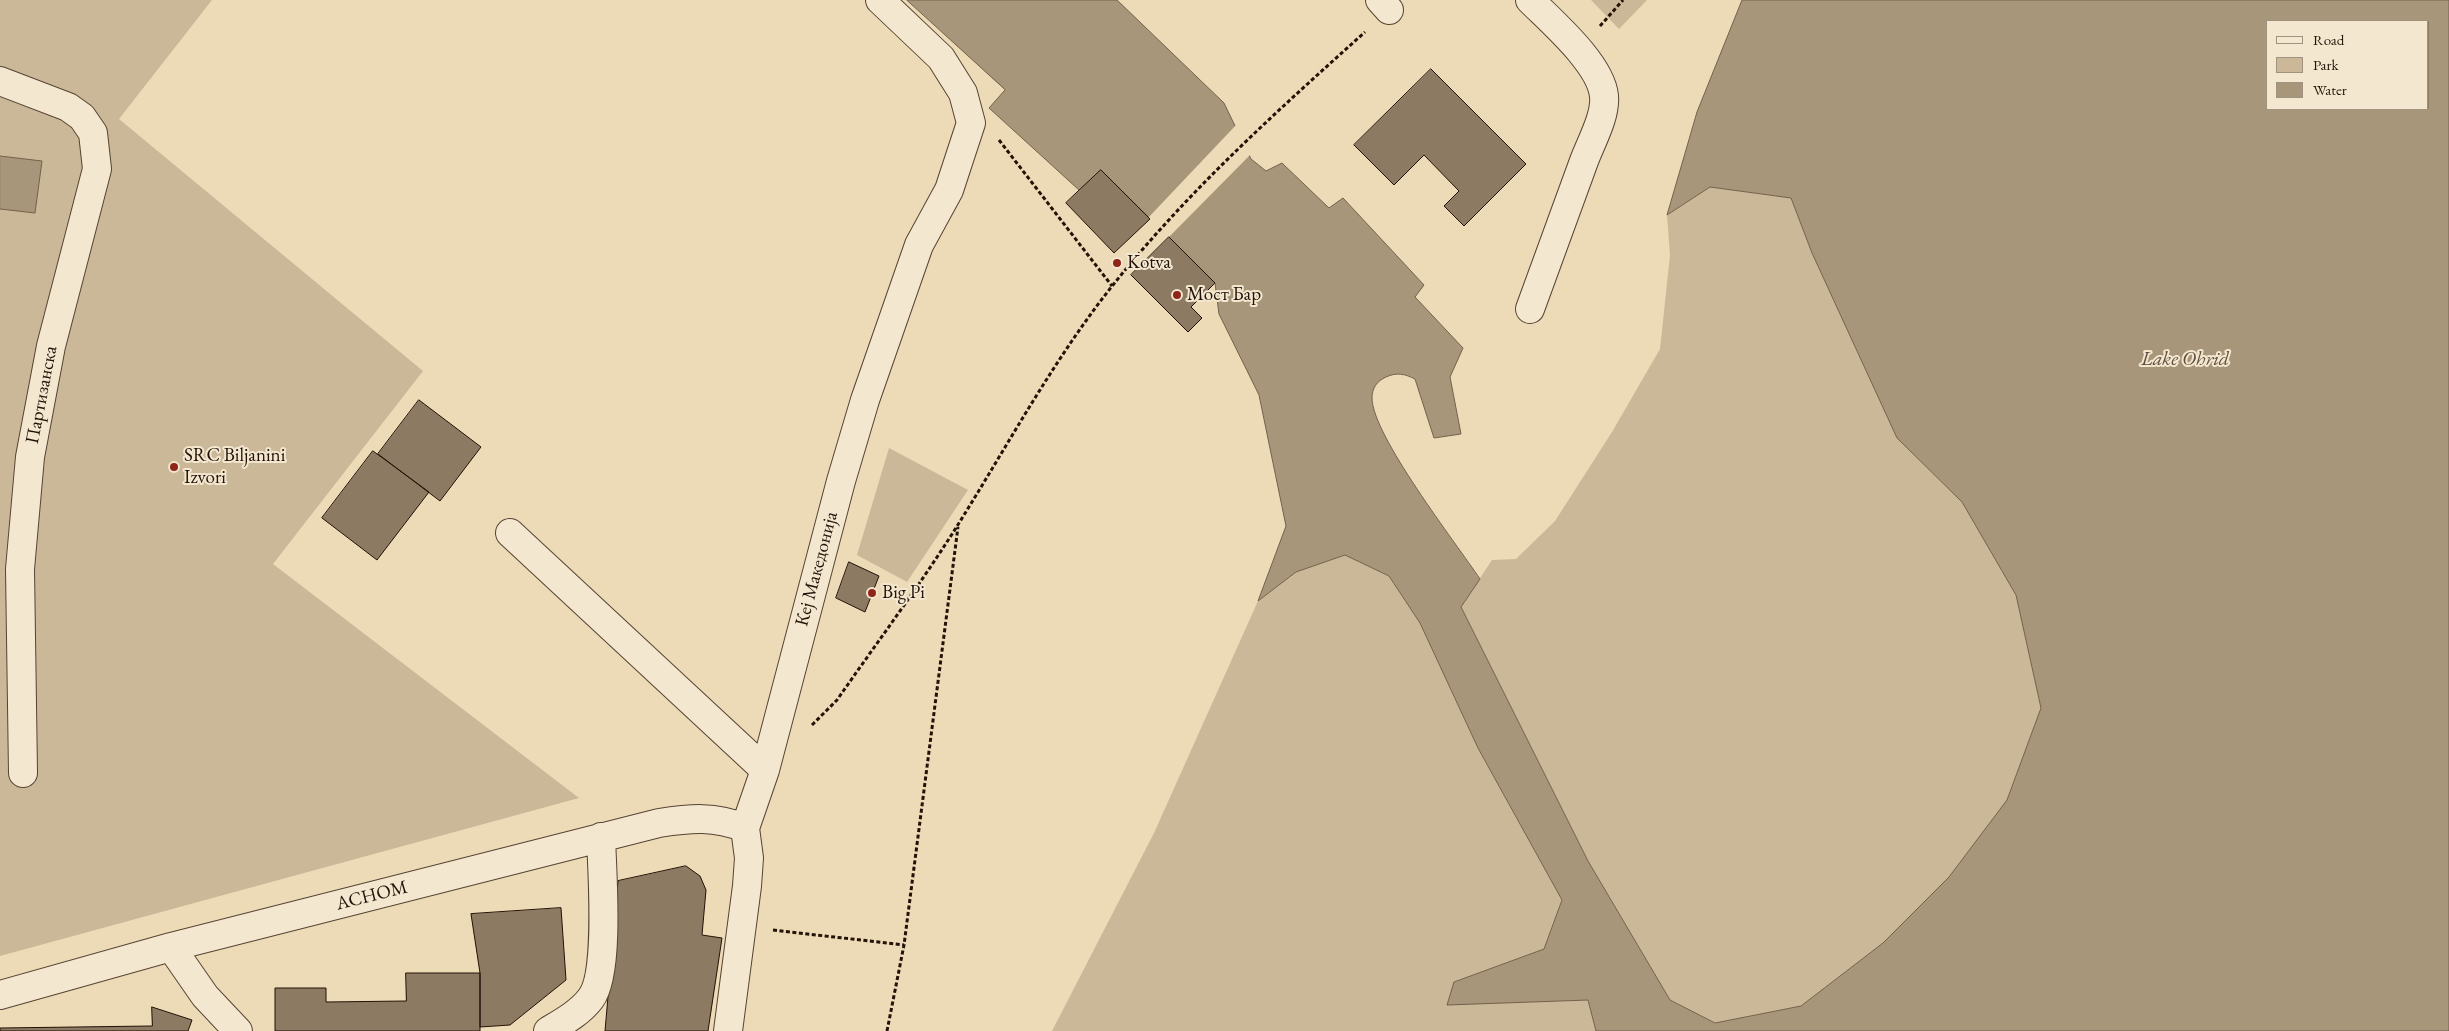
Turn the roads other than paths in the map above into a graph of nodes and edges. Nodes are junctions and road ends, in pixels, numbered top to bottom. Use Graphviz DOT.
graph roads {
  1 [pos="880,0"];
  2 [pos="1530,0"];
  3 [pos="0,81"];
  4 [pos="1530,309"];
  5 [pos="510,533"];
  6 [pos="765,770"];
  7 [pos="22,773"];
  8 [pos="745,828"];
  9 [pos="601,838"];
  10 [pos="171,947"];
  11 [pos="0,995"];
  12 [pos="238,1031"];
  13 [pos="548,1031"];
  14 [pos="728,1031"];
  1 -- 6 [label="street, Кеј Македонија"];
  2 -- 4 [label="street"];
  3 -- 7 [label="street, Партизанска"];
  5 -- 6 [label="street"];
  6 -- 8 [label="street, Кеј Македонија"];
  8 -- 9 [label="street, АСНОМ"];
  8 -- 14 [label="street, Кеј Македонија"];
  9 -- 10 [label="street, АСНОМ"];
  9 -- 13 [label="street"];
  10 -- 11 [label="street, АСНОМ"];
  10 -- 12 [label="street"];
}
